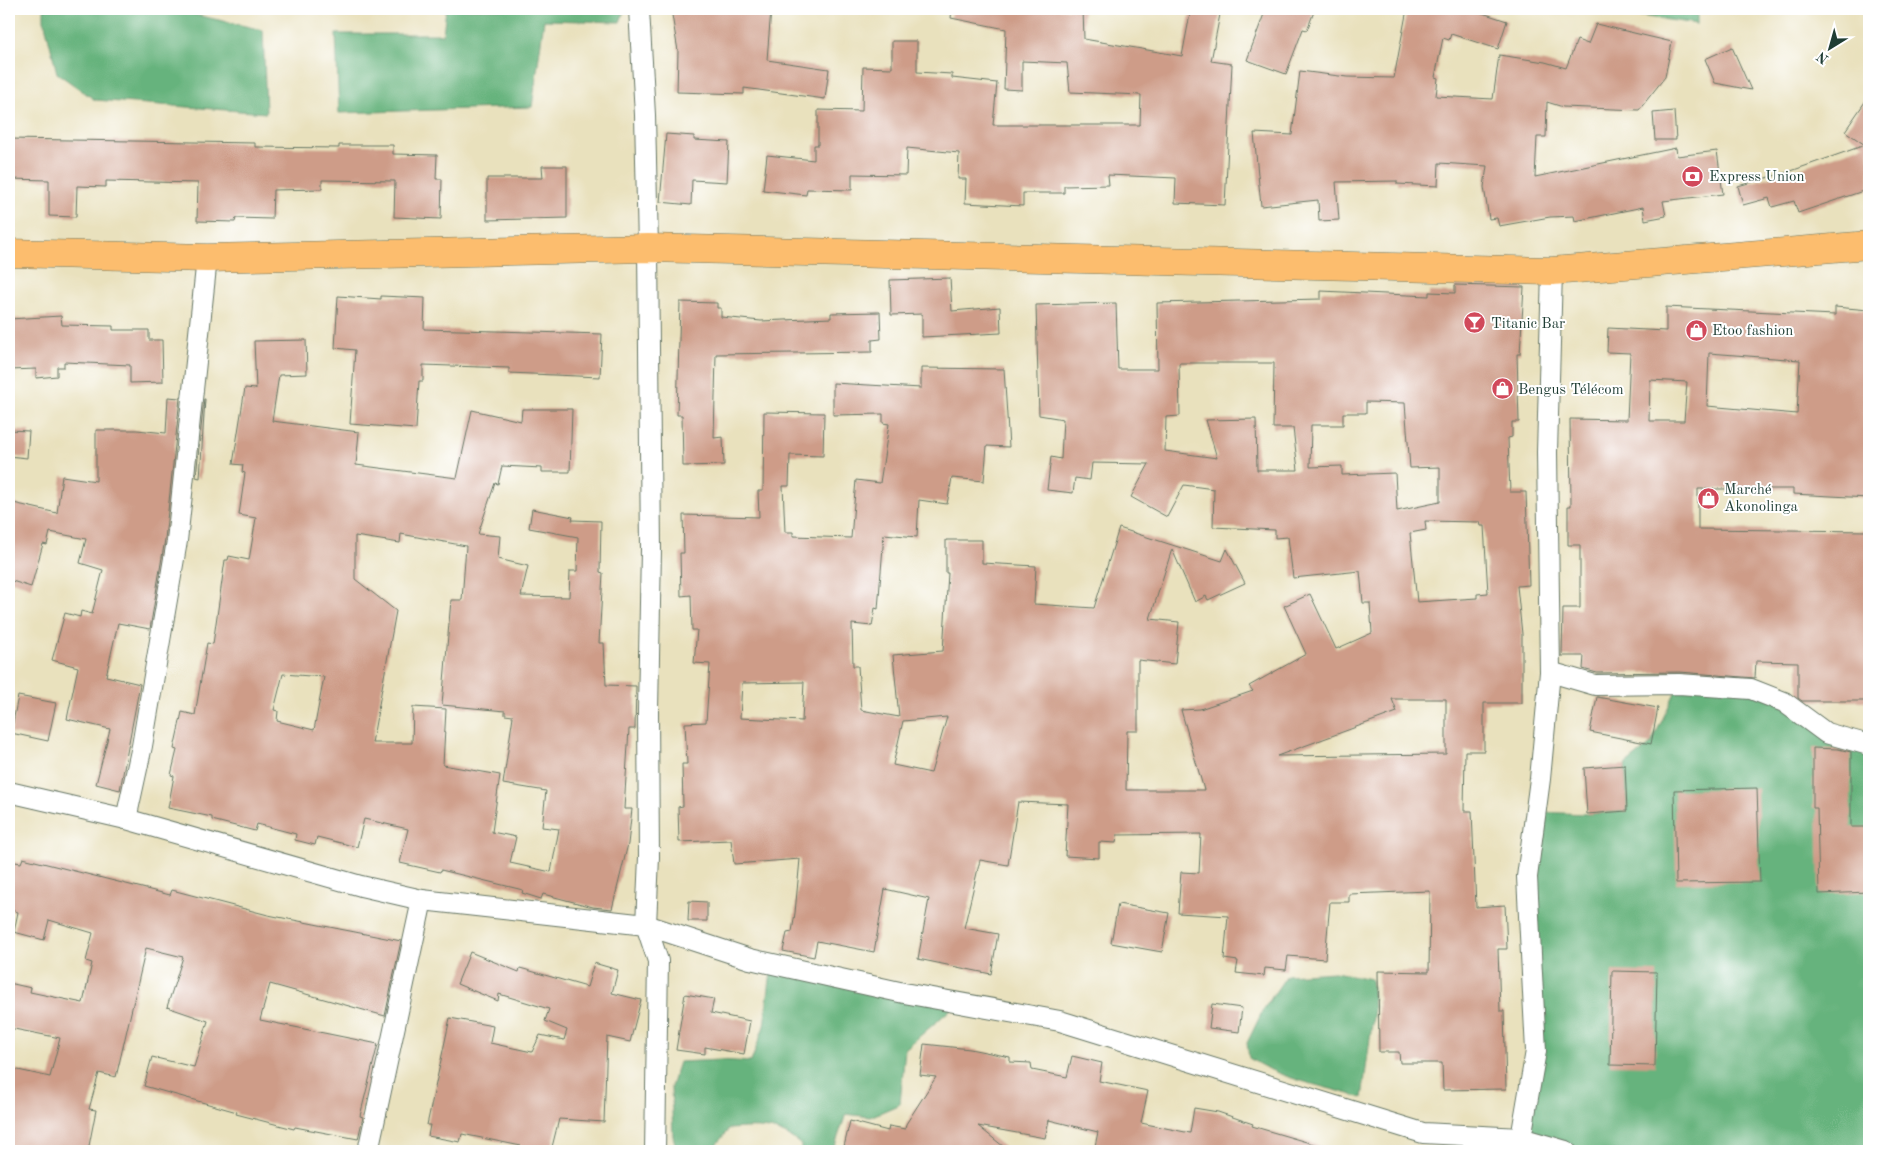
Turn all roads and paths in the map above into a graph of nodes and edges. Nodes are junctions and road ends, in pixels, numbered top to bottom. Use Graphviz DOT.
graph roads {
  1 [pos="639,9"];
  2 [pos="1869,245"];
  3 [pos="648,248"];
  4 [pos="9,253"];
  5 [pos="207,258"];
  6 [pos="1552,271"];
  7 [pos="1550,672"];
  8 [pos="1869,745"];
  9 [pos="9,792"];
  10 [pos="126,819"];
  11 [pos="422,900"];
  12 [pos="646,925"];
  13 [pos="1524,1145"];
  14 [pos="368,1151"];
  15 [pos="655,1151"];
  16 [pos="1566,1151"];
  1 -- 3 [label="street"];
  2 -- 6 [label="main road"];
  3 -- 5 [label="main road"];
  3 -- 6 [label="main road"];
  3 -- 12 [label="street"];
  4 -- 5 [label="main road"];
  5 -- 10 [label="street"];
  6 -- 7 [label="street"];
  7 -- 8 [label="street"];
  7 -- 13 [label="street"];
  9 -- 10 [label="street"];
  10 -- 11 [label="street"];
  11 -- 12 [label="street"];
  11 -- 14 [label="street"];
  12 -- 13 [label="street"];
  12 -- 15 [label="street"];
  13 -- 16 [label="street"];
}
